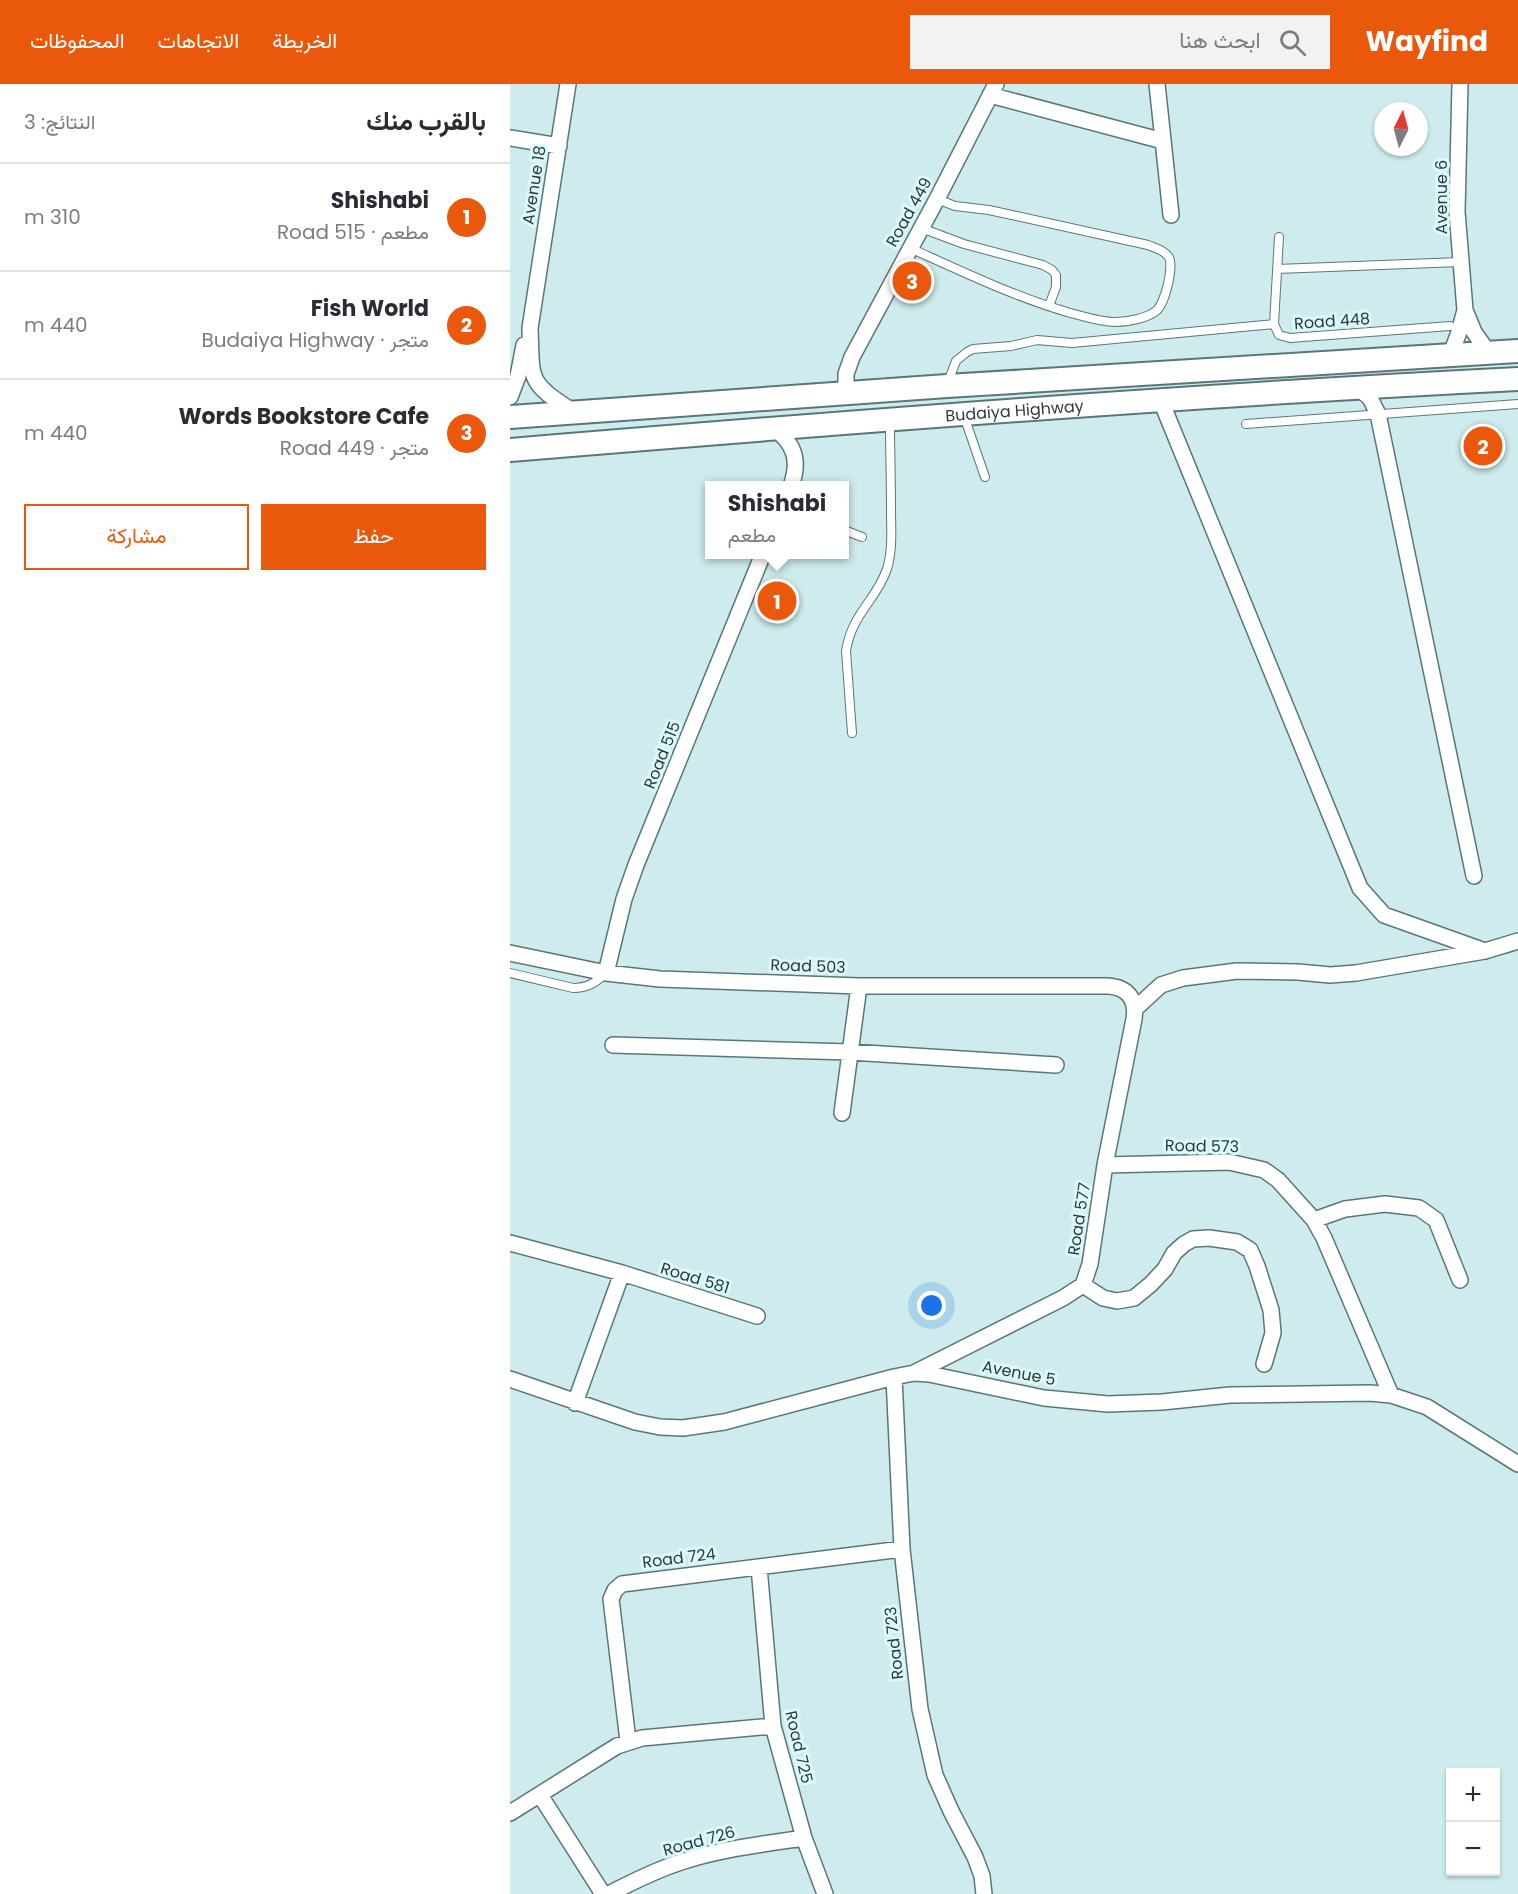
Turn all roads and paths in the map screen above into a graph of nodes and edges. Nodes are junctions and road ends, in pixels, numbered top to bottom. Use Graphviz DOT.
graph roads {
  1 [pos="568,84"];
  2 [pos="1157,84"];
  3 [pos="1460,84"];
  4 [pos="993,89"];
  5 [pos="510,138"];
  6 [pos="1163,141"];
  7 [pos="559,146"];
  8 [pos="937,199"];
  9 [pos="1171,215"];
  10 [pos="921,228"];
  11 [pos="1279,237"];
  12 [pos="910,248"];
  13 [pos="1460,262"];
  14 [pos="1277,269"];
  15 [pos="1048,306"];
  16 [pos="1465,310"];
  17 [pos="1274,324"];
  18 [pos="1450,326"];
  19 [pos="530,328"];
  20 [pos="1518,351"];
  21 [pos="1488,352"];
  22 [pos="1450,354"];
  23 [pos="1518,379"];
  24 [pos="947,386"];
  25 [pos="1388,386"];
  26 [pos="1357,387"];
  27 [pos="846,393"];
  28 [pos="510,398"];
  29 [pos="1161,401"];
  30 [pos="1518,404"];
  31 [pos="574,412"];
  32 [pos="1378,414"];
  33 [pos="964,415"];
  34 [pos="510,417"];
  35 [pos="890,420"];
  36 [pos="1246,424"];
  37 [pos="774,428"];
  38 [pos="510,450"];
  39 [pos="985,477"];
  40 [pos="792,481"];
  41 [pos="849,532"];
  42 [pos="862,537"];
  43 [pos="761,559"];
  44 [pos="852,733"];
  45 [pos="1474,876"];
  46 [pos="1518,941"];
  47 [pos="1485,951"];
  48 [pos="510,953"];
  49 [pos="510,973"];
  50 [pos="606,973"];
  51 [pos="859,986"];
  52 [pos="1135,1009"];
  53 [pos="612,1046"];
  54 [pos="850,1052"];
  55 [pos="1056,1065"];
  56 [pos="842,1113"];
  57 [pos="1105,1165"];
  58 [pos="1314,1220"];
  59 [pos="510,1243"];
  60 [pos="622,1273"];
  61 [pos="1460,1280"];
  62 [pos="1083,1286"];
  63 [pos="757,1316"];
  64 [pos="1264,1364"];
  65 [pos="914,1373"];
  66 [pos="894,1377"];
  67 [pos="510,1379"];
  68 [pos="1391,1395"];
  69 [pos="575,1403"];
  70 [pos="1518,1464"];
  71 [pos="902,1549"];
  72 [pos="759,1567"];
  73 [pos="773,1726"];
  74 [pos="628,1741"];
  75 [pos="540,1795"];
  76 [pos="510,1813"];
  77 [pos="804,1838"];
  78 [pos="603,1894"];
  79 [pos="609,1894"];
  80 [pos="825,1894"];
  81 [pos="984,1894"];
  1 -- 7 [label="street, Avenue 18"];
  2 -- 6 [label="street"];
  3 -- 13 [label="street, Avenue 6"];
  4 -- 6 [label="street"];
  4 -- 8 [label="street, Road 449"];
  5 -- 7 [label="street"];
  6 -- 9 [label="street"];
  7 -- 19 [label="street, Avenue 18"];
  8 -- 10 [label="street, Road 449"];
  8 -- 15 [label="lane"];
  10 -- 12 [label="street, Road 449"];
  10 -- 15 [label="lane"];
  11 -- 14 [label="lane, Road 448"];
  12 -- 15 [label="lane"];
  12 -- 27 [label="street, Road 449"];
  13 -- 14 [label="lane"];
  13 -- 16 [label="street, Avenue 6"];
  14 -- 17 [label="lane, Road 448"];
  16 -- 21 [label="street, Avenue 6"];
  16 -- 22 [label="street, Avenue 6"];
  17 -- 18 [label="lane, Road 448"];
  17 -- 24 [label="lane"];
  19 -- 28 [label="street, Avenue 18"];
  19 -- 31 [label="street, Avenue 18"];
  20 -- 21 [label="main road, Budaiya Highway"];
  21 -- 22 [label="main road, Budaiya Highway"];
  22 -- 24 [label="main road, Budaiya Highway"];
  23 -- 25 [label="main road, Budaiya Highway"];
  24 -- 27 [label="main road, Budaiya Highway"];
  25 -- 26 [label="main road, Budaiya Highway"];
  25 -- 32 [label="street"];
  26 -- 29 [label="main road, Budaiya Highway"];
  26 -- 32 [label="street"];
  27 -- 31 [label="main road, Budaiya Highway"];
  29 -- 33 [label="main road, Budaiya Highway"];
  29 -- 47 [label="street"];
  30 -- 32 [label="lane"];
  31 -- 34 [label="main road, Budaiya Highway"];
  32 -- 36 [label="lane"];
  32 -- 45 [label="street"];
  33 -- 35 [label="main road, Budaiya Highway"];
  33 -- 39 [label="lane"];
  35 -- 37 [label="main road, Budaiya Highway"];
  35 -- 44 [label="lane"];
  37 -- 38 [label="main road, Budaiya Highway"];
  37 -- 40 [label="street"];
  41 -- 42 [label="lane"];
  43 -- 50 [label="street, Road 515"];
  46 -- 47 [label="street"];
  47 -- 52 [label="street"];
  48 -- 50 [label="street, Road 503"];
  49 -- 50 [label="lane"];
  50 -- 51 [label="street, Road 503"];
  51 -- 52 [label="street, Road 503"];
  51 -- 54 [label="street"];
  52 -- 57 [label="street, Road 577"];
  53 -- 54 [label="street"];
  54 -- 55 [label="street"];
  54 -- 56 [label="street"];
  57 -- 58 [label="street, Road 573"];
  57 -- 62 [label="street, Road 577"];
  58 -- 61 [label="street"];
  58 -- 68 [label="street, Road 573"];
  59 -- 60 [label="street, Road 581"];
  60 -- 63 [label="street, Road 581"];
  60 -- 69 [label="street"];
  62 -- 64 [label="street"];
  62 -- 65 [label="street"];
  65 -- 66 [label="street, Avenue 5"];
  65 -- 68 [label="street, Avenue 5"];
  66 -- 69 [label="street, Avenue 5"];
  66 -- 71 [label="street, Road 723"];
  67 -- 69 [label="street, Avenue 5"];
  68 -- 70 [label="street, Avenue 5"];
  71 -- 72 [label="street, Road 724"];
  71 -- 81 [label="street, Road 723"];
  72 -- 73 [label="street, Road 725"];
  72 -- 74 [label="street, Road 724"];
  73 -- 74 [label="street"];
  73 -- 77 [label="street, Road 725"];
  74 -- 75 [label="street"];
  75 -- 76 [label="street"];
  75 -- 78 [label="street"];
  77 -- 79 [label="street, Road 726"];
  77 -- 80 [label="street, Road 725"];
}
